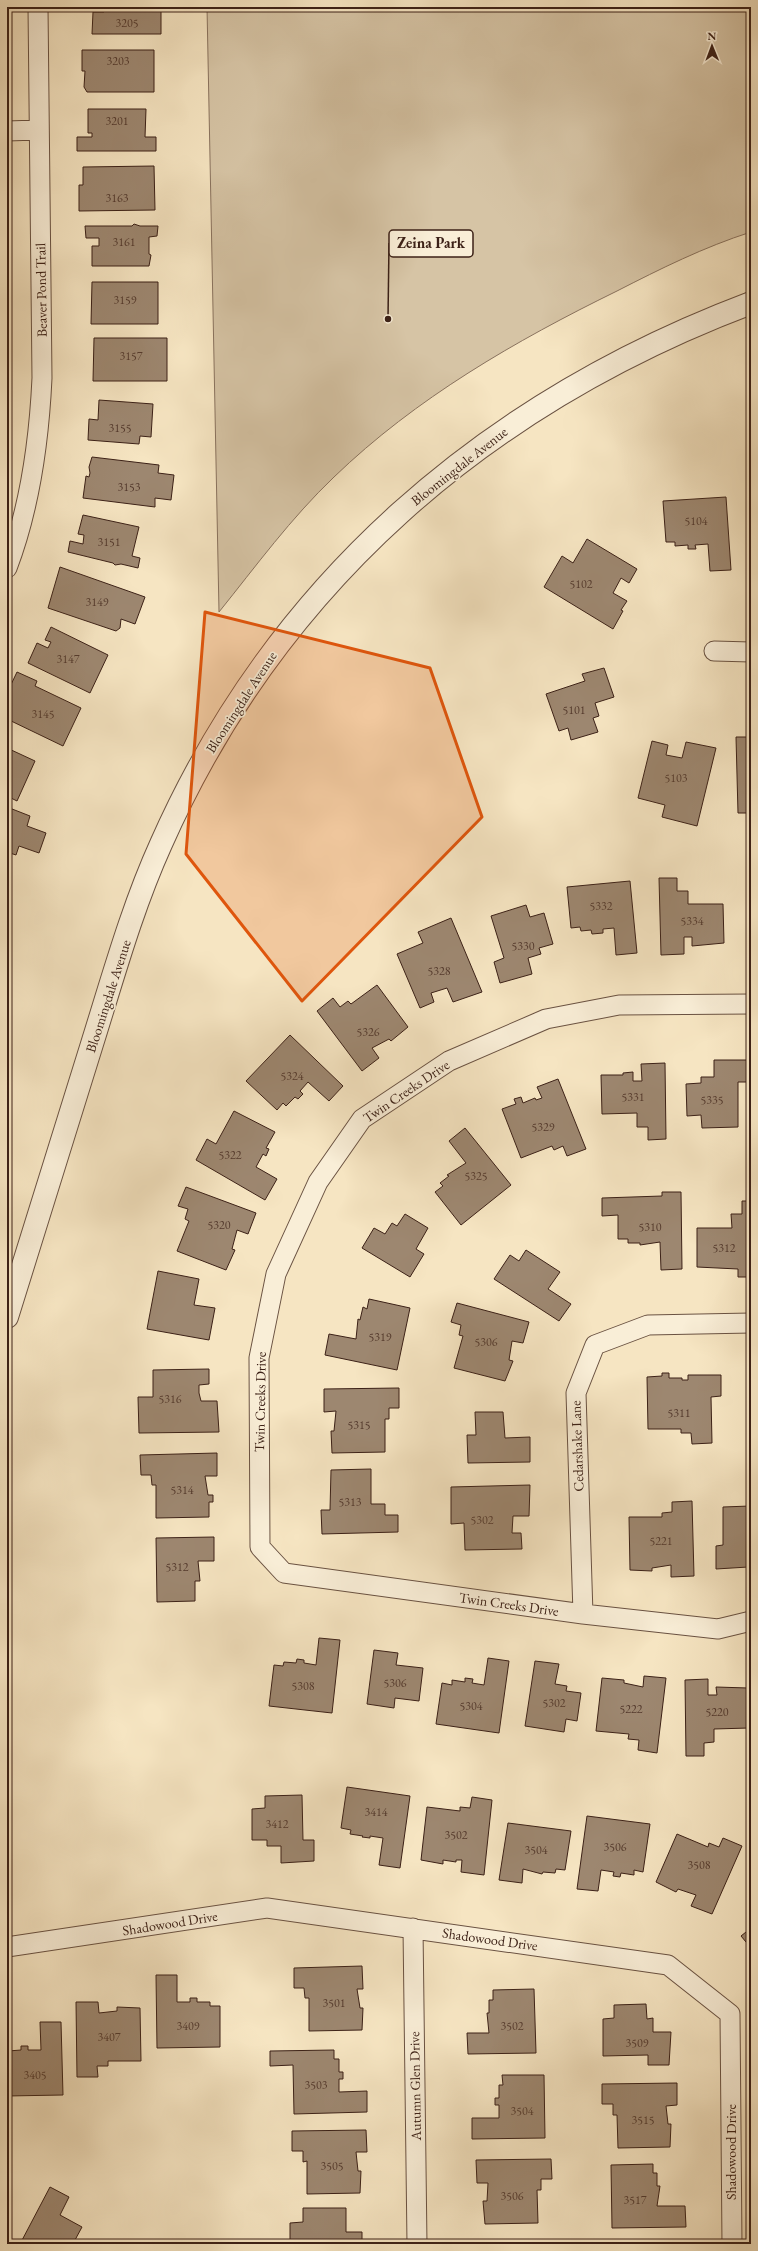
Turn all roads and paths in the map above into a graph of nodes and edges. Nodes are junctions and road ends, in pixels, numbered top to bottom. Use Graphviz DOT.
graph roads {
  1 [pos="38,7"];
  2 [pos="38,130"];
  3 [pos="7,131"];
  4 [pos="751,302"];
  5 [pos="7,568"];
  6 [pos="714,651"];
  7 [pos="751,652"];
  8 [pos="751,1004"];
  9 [pos="7,1317"];
  10 [pos="751,1323"];
  11 [pos="583,1614"];
  12 [pos="751,1621"];
  13 [pos="414,1928"];
  14 [pos="7,1948"];
  15 [pos="417,2244"];
  16 [pos="732,2244"];
  1 -- 2 [label="street, Beaver Pond Trail"];
  2 -- 3 [label="street"];
  2 -- 5 [label="street, Beaver Pond Trail"];
  4 -- 9 [label="street, Bloomingdale Avenue"];
  6 -- 7 [label="street"];
  8 -- 11 [label="street, Twin Creeks Drive"];
  10 -- 11 [label="street, Cedarshake Lane"];
  11 -- 12 [label="street, Twin Creeks Drive"];
  13 -- 14 [label="street, Shadowood Drive"];
  13 -- 15 [label="street, Autumn Glen Drive"];
  13 -- 16 [label="street, Shadowood Drive"];
}
